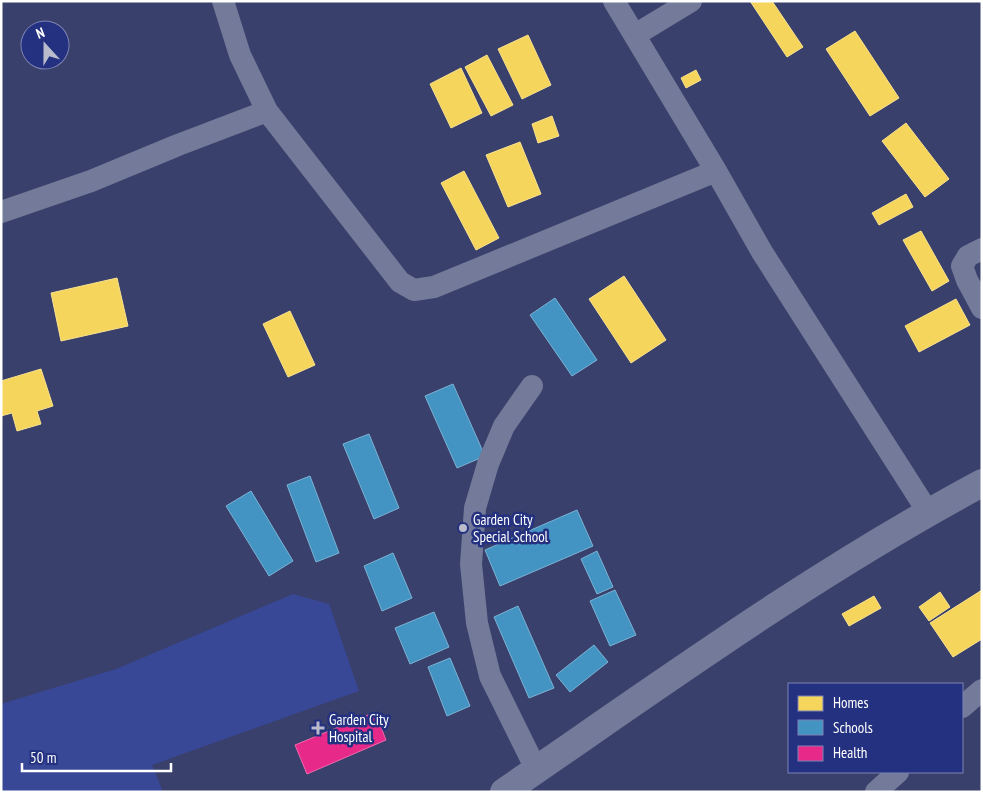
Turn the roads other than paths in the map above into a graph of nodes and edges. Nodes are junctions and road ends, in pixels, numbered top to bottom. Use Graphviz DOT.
graph roads {
  1 [pos="223,1"];
  2 [pos="614,1"];
  3 [pos="691,1"];
  4 [pos="635,35"];
  5 [pos="267,111"];
  6 [pos="716,171"];
  7 [pos="1,212"];
  8 [pos="982,249"];
  9 [pos="982,308"];
  10 [pos="532,386"];
  11 [pos="982,483"];
  12 [pos="928,512"];
  13 [pos="982,690"];
  14 [pos="963,706"];
  15 [pos="536,769"];
  16 [pos="897,773"];
  17 [pos="504,792"];
  18 [pos="876,792"];
  1 -- 5 [label="street"];
  2 -- 4 [label="street"];
  3 -- 4 [label="street"];
  4 -- 6 [label="street"];
  5 -- 6 [label="street"];
  5 -- 7 [label="street"];
  6 -- 12 [label="street"];
  8 -- 9 [label="street"];
  10 -- 15 [label="street"];
  11 -- 12 [label="street"];
  12 -- 15 [label="street"];
  13 -- 14 [label="street"];
  15 -- 17 [label="street"];
  16 -- 18 [label="street"];
}
